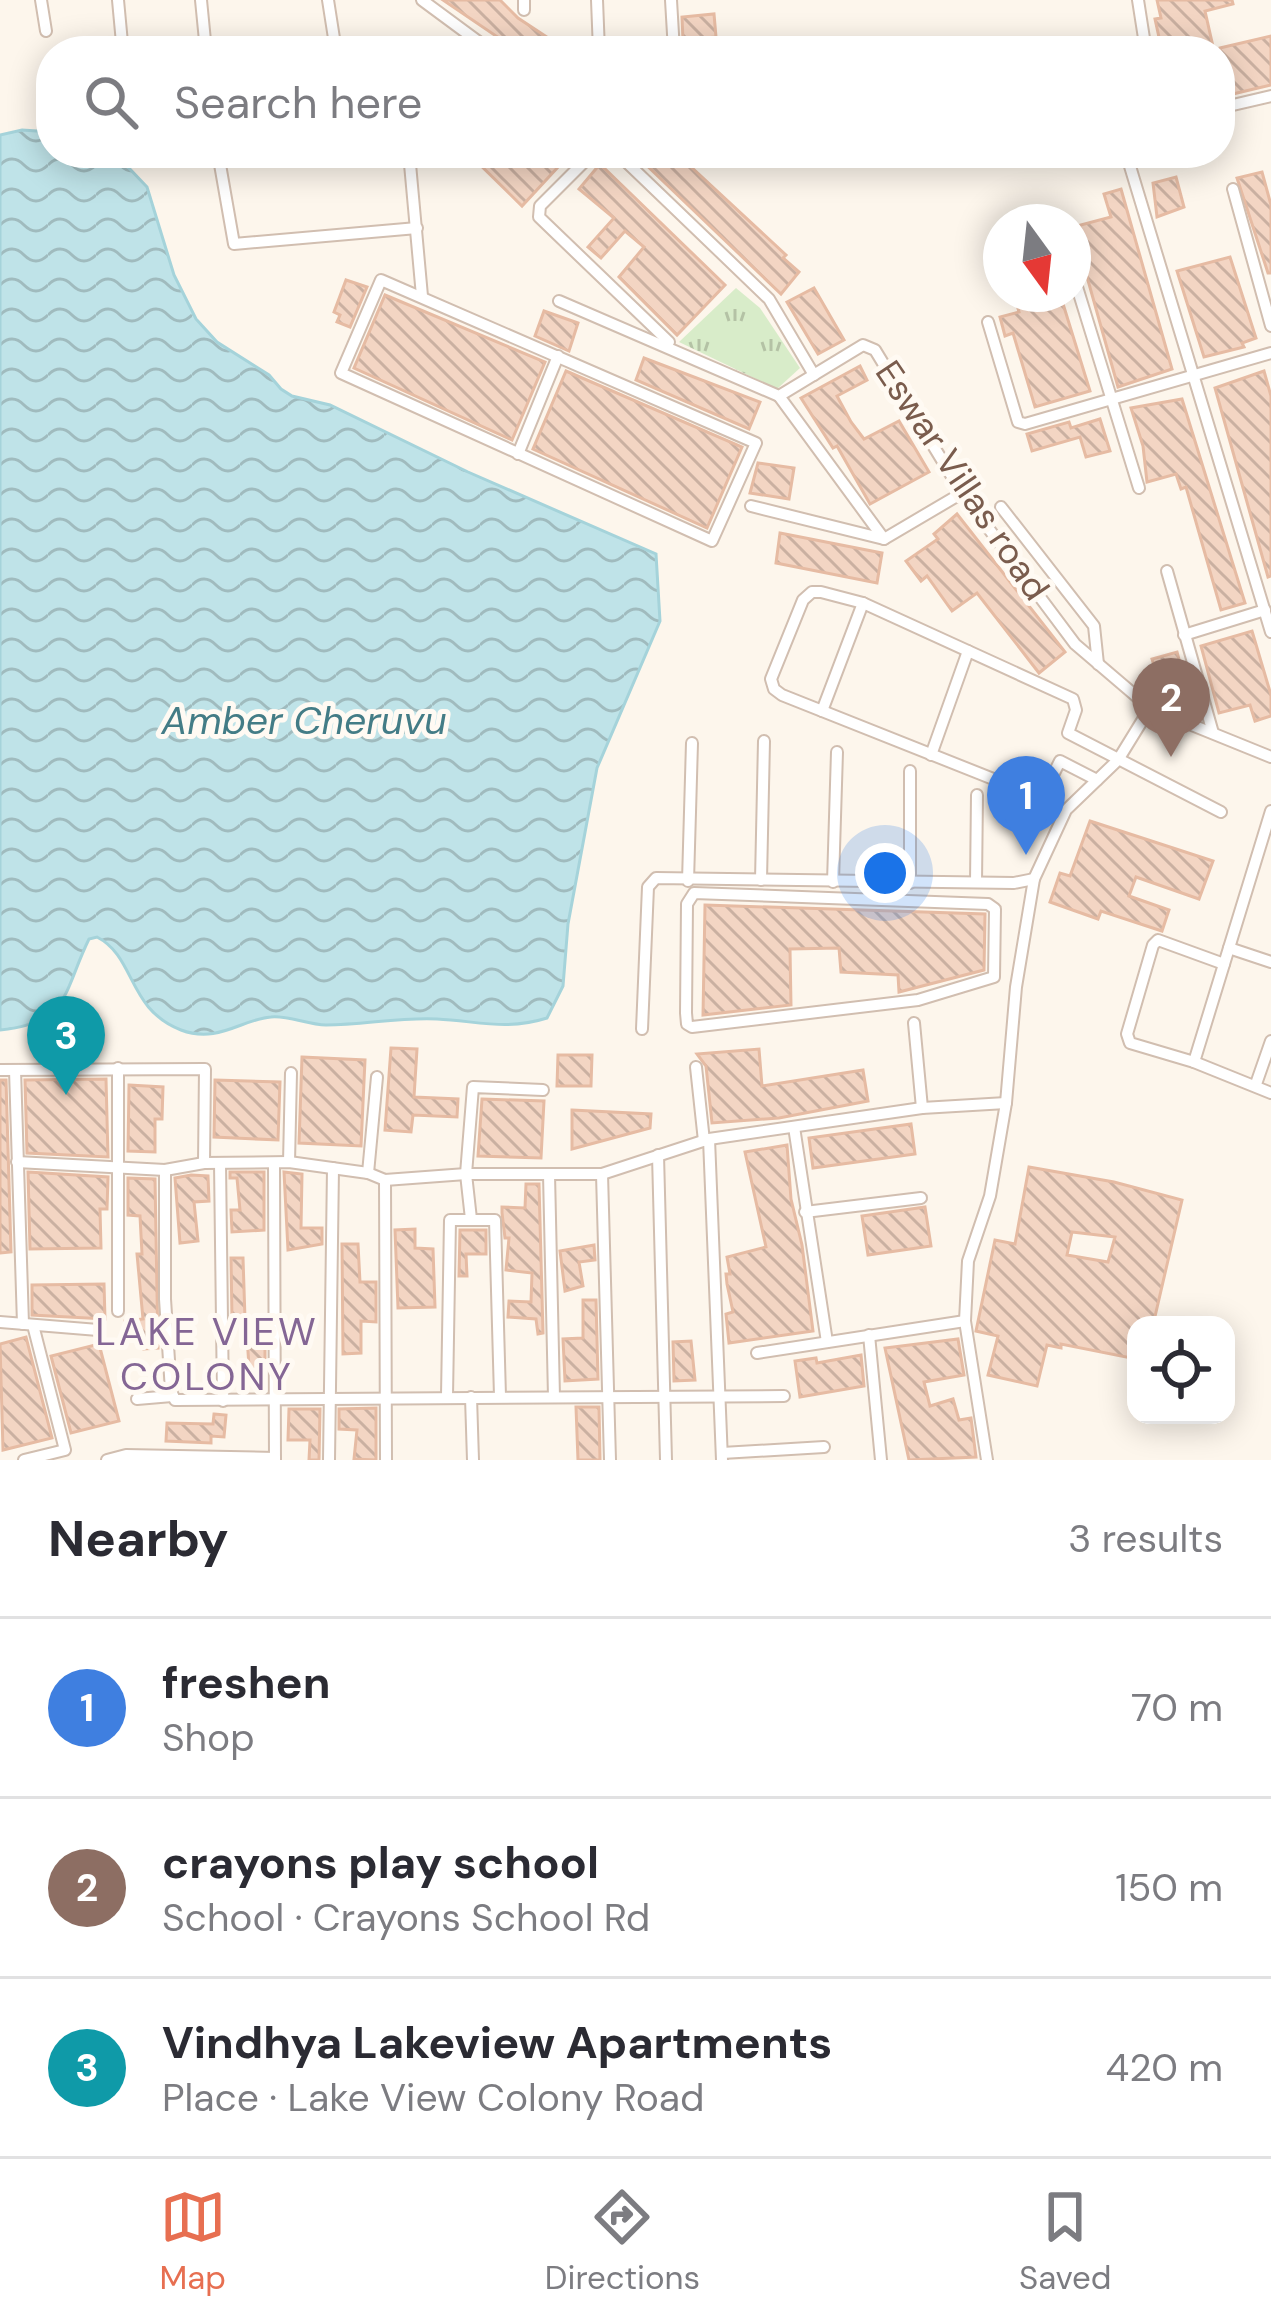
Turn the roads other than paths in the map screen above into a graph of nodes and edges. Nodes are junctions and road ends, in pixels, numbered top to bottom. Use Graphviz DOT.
graph roads {
  1 [pos="41,0"];
  2 [pos="118,0"];
  3 [pos="200,0"];
  4 [pos="328,0"];
  5 [pos="422,0"];
  6 [pos="597,0"];
  7 [pos="671,0"];
  8 [pos="1138,0"];
  9 [pos="46,31"];
  10 [pos="121,36"];
  11 [pos="204,36"];
  12 [pos="334,36"];
  13 [pos="471,36"];
  14 [pos="598,36"];
  15 [pos="673,36"];
  16 [pos="1144,36"];
  17 [pos="1271,96"];
  18 [pos="1235,104"];
  19 [pos="220,168"];
  20 [pos="412,168"];
  21 [pos="578,168"];
  22 [pos="633,168"];
  23 [pos="1130,168"];
  24 [pos="1233,189"];
  25 [pos="418,228"];
  26 [pos="422,296"];
  27 [pos="559,301"];
  28 [pos="1084,312"];
  29 [pos="988,322"];
  30 [pos="1271,326"];
  31 [pos="676,349"];
  32 [pos="1271,353"];
  33 [pos="558,356"];
  34 [pos="1190,374"];
  35 [pos="814,375"];
  36 [pos="779,396"];
  37 [pos="1110,399"];
  38 [pos="518,454"];
  39 [pos="1139,488"];
  40 [pos="962,493"];
  41 [pos="752,506"];
  42 [pos="1001,507"];
  43 [pos="884,539"];
  44 [pos="1167,571"];
  45 [pos="862,603"];
  46 [pos="1265,610"];
  47 [pos="1271,632"];
  48 [pos="1184,635"];
  49 [pos="968,651"];
  50 [pos="1098,664"];
  51 [pos="1150,708"];
  52 [pos="822,711"];
  53 [pos="1068,733"];
  54 [pos="1213,733"];
  55 [pos="764,741"];
  56 [pos="692,742"];
  57 [pos="837,752"];
  58 [pos="931,755"];
  59 [pos="1271,757"];
  60 [pos="1118,760"];
  61 [pos="1060,761"];
  62 [pos="910,772"];
  63 [pos="1097,780"];
  64 [pos="977,795"];
  65 [pos="1221,812"];
  66 [pos="1271,813"];
  67 [pos="1043,859"];
  68 [pos="1059,863"];
  69 [pos="1034,879"];
  70 [pos="761,880"];
  71 [pos="688,881"];
  72 [pos="833,882"];
  73 [pos="910,883"];
  74 [pos="976,883"];
  75 [pos="995,941"];
  76 [pos="1023,942"];
  77 [pos="1229,948"];
  78 [pos="1271,962"];
  79 [pos="1224,964"];
  80 [pos="914,1023"];
  81 [pos="643,1029"];
  82 [pos="1271,1041"];
  83 [pos="1194,1061"];
  84 [pos="118,1067"];
  85 [pos="697,1067"];
  86 [pos="0,1070"];
  87 [pos="15,1070"];
  88 [pos="291,1073"];
  89 [pos="377,1077"];
  90 [pos="1256,1084"];
  91 [pos="543,1090"];
  92 [pos="1271,1093"];
  93 [pos="1006,1103"];
  94 [pos="922,1108"];
  95 [pos="794,1127"];
  96 [pos="706,1140"];
  97 [pos="658,1155"];
  98 [pos="17,1162"];
  99 [pos="289,1162"];
  100 [pos="204,1163"];
  101 [pos="220,1163"];
  102 [pos="274,1163"];
  103 [pos="115,1166"];
  104 [pos="333,1168"];
  105 [pos="165,1170"];
  106 [pos="368,1173"];
  107 [pos="466,1174"];
  108 [pos="549,1174"];
  109 [pos="602,1174"];
  110 [pos="386,1180"];
  111 [pos="921,1198"];
  112 [pos="805,1212"];
  113 [pos="471,1219"];
  114 [pos="118,1311"];
  115 [pos="965,1321"];
  116 [pos="0,1322"];
  117 [pos="28,1325"];
  118 [pos="98,1330"];
  119 [pos="868,1336"];
  120 [pos="827,1342"];
  121 [pos="757,1353"];
  122 [pos="172,1396"];
  123 [pos="447,1396"];
  124 [pos="500,1396"];
  125 [pos="784,1396"];
  126 [pos="387,1397"];
  127 [pos="471,1397"];
  128 [pos="554,1397"];
  129 [pos="609,1397"];
  130 [pos="663,1397"];
  131 [pos="136,1399"];
  132 [pos="721,1399"];
  133 [pos="329,1400"];
  134 [pos="223,1401"];
  135 [pos="276,1402"];
  136 [pos="824,1447"];
  137 [pos="722,1456"];
  138 [pos="275,1459"];
  139 [pos="24,1460"];
  140 [pos="107,1460"];
  141 [pos="329,1460"];
  142 [pos="386,1460"];
  143 [pos="473,1460"];
  144 [pos="610,1460"];
  145 [pos="666,1460"];
  146 [pos="881,1460"];
  147 [pos="987,1460"];
  1 -- 9 [label="street"];
  2 -- 10 [label="street"];
  3 -- 11 [label="street"];
  4 -- 12 [label="street"];
  5 -- 13 [label="street"];
  6 -- 14 [label="street"];
  7 -- 15 [label="street"];
  8 -- 16 [label="street"];
  17 -- 18 [label="street"];
  19 -- 25 [label="street"];
  20 -- 25 [label="street"];
  21 -- 31 [label="street"];
  22 -- 35 [label="street"];
  23 -- 34 [label="street"];
  24 -- 30 [label="street"];
  25 -- 26 [label="street"];
  26 -- 33 [label="street"];
  26 -- 38 [label="street"];
  27 -- 31 [label="street"];
  28 -- 37 [label="street"];
  29 -- 37 [label="street"];
  31 -- 36 [label="street"];
  32 -- 34 [label="street"];
  33 -- 38 [label="street"];
  33 -- 38 [label="street"];
  34 -- 37 [label="street"];
  34 -- 46 [label="street"];
  35 -- 36 [label="street, Eswar Villas road"];
  35 -- 40 [label="street, Eswar Villas road"];
  36 -- 43 [label="street"];
  37 -- 39 [label="street"];
  40 -- 43 [label="street"];
  40 -- 50 [label="street, Eswar Villas road"];
  41 -- 43 [label="street"];
  42 -- 50 [label="street"];
  44 -- 48 [label="street"];
  45 -- 49 [label="street"];
  45 -- 52 [label="street"];
  45 -- 52 [label="street"];
  46 -- 47 [label="street"];
  46 -- 48 [label="street"];
  48 -- 54 [label="street"];
  49 -- 53 [label="street"];
  49 -- 58 [label="street"];
  50 -- 51 [label="street, Eswar Villas road"];
  51 -- 54 [label="street, Eswar Villas road"];
  51 -- 60 [label="street"];
  52 -- 58 [label="street"];
  53 -- 60 [label="street"];
  53 -- 61 [label="street"];
  54 -- 59 [label="street, Eswar Villas road"];
  55 -- 70 [label="street"];
  56 -- 71 [label="street"];
  57 -- 72 [label="street"];
  58 -- 61 [label="street"];
  60 -- 63 [label="street"];
  60 -- 65 [label="street"];
  61 -- 63 [label="street"];
  62 -- 73 [label="street"];
  63 -- 67 [label="street"];
  64 -- 74 [label="street"];
  66 -- 77 [label="street"];
  67 -- 68 [label="street"];
  67 -- 69 [label="street"];
  69 -- 74 [label="street"];
  69 -- 76 [label="street"];
  70 -- 71 [label="street"];
  70 -- 72 [label="street"];
  71 -- 81 [label="street"];
  72 -- 73 [label="street"];
  73 -- 74 [label="street"];
  75 -- 75 [label="street"];
  75 -- 76 [label="street"];
  76 -- 93 [label="street"];
  77 -- 78 [label="street"];
  77 -- 79 [label="street"];
  79 -- 83 [label="street"];
  79 -- 83 [label="street"];
  80 -- 94 [label="street"];
  82 -- 90 [label="street"];
  83 -- 90 [label="street"];
  84 -- 87 [label="street"];
  84 -- 100 [label="street"];
  84 -- 103 [label="street"];
  85 -- 96 [label="street"];
  86 -- 87 [label="street"];
  87 -- 98 [label="street"];
  88 -- 99 [label="street"];
  89 -- 106 [label="street"];
  90 -- 92 [label="street"];
  91 -- 107 [label="street"];
  93 -- 94 [label="street"];
  93 -- 115 [label="street"];
  94 -- 95 [label="street"];
  95 -- 96 [label="street"];
  95 -- 112 [label="street"];
  96 -- 97 [label="street"];
  96 -- 132 [label="street"];
  97 -- 109 [label="street"];
  97 -- 130 [label="street"];
  98 -- 103 [label="street"];
  98 -- 117 [label="street"];
  99 -- 102 [label="street"];
  99 -- 104 [label="street"];
  100 -- 101 [label="street"];
  100 -- 105 [label="street"];
  101 -- 102 [label="street"];
  101 -- 134 [label="street"];
  102 -- 135 [label="street"];
  103 -- 105 [label="street"];
  103 -- 114 [label="street"];
  104 -- 106 [label="street"];
  104 -- 133 [label="street"];
  105 -- 122 [label="street"];
  106 -- 110 [label="street"];
  107 -- 108 [label="street"];
  107 -- 110 [label="street"];
  107 -- 113 [label="street"];
  108 -- 109 [label="street"];
  108 -- 128 [label="street"];
  109 -- 129 [label="street"];
  110 -- 126 [label="street"];
  111 -- 112 [label="street"];
  112 -- 120 [label="street"];
  113 -- 123 [label="street"];
  113 -- 124 [label="street"];
  115 -- 119 [label="street"];
  115 -- 147 [label="street"];
  116 -- 117 [label="street"];
  117 -- 118 [label="street"];
  117 -- 139 [label="street"];
  119 -- 120 [label="street"];
  119 -- 146 [label="street"];
  120 -- 121 [label="street"];
  122 -- 131 [label="street"];
  122 -- 134 [label="street"];
  123 -- 126 [label="street"];
  123 -- 127 [label="street"];
  124 -- 127 [label="street"];
  124 -- 128 [label="street"];
  125 -- 132 [label="street"];
  126 -- 133 [label="street"];
  126 -- 142 [label="street"];
  127 -- 143 [label="street"];
  128 -- 129 [label="street"];
  129 -- 130 [label="street"];
  129 -- 144 [label="street"];
  130 -- 132 [label="street"];
  130 -- 145 [label="street"];
  132 -- 137 [label="street"];
  133 -- 135 [label="street"];
  133 -- 141 [label="street"];
  134 -- 135 [label="street"];
  135 -- 138 [label="street"];
  136 -- 137 [label="street"];
  138 -- 140 [label="street"];
}
